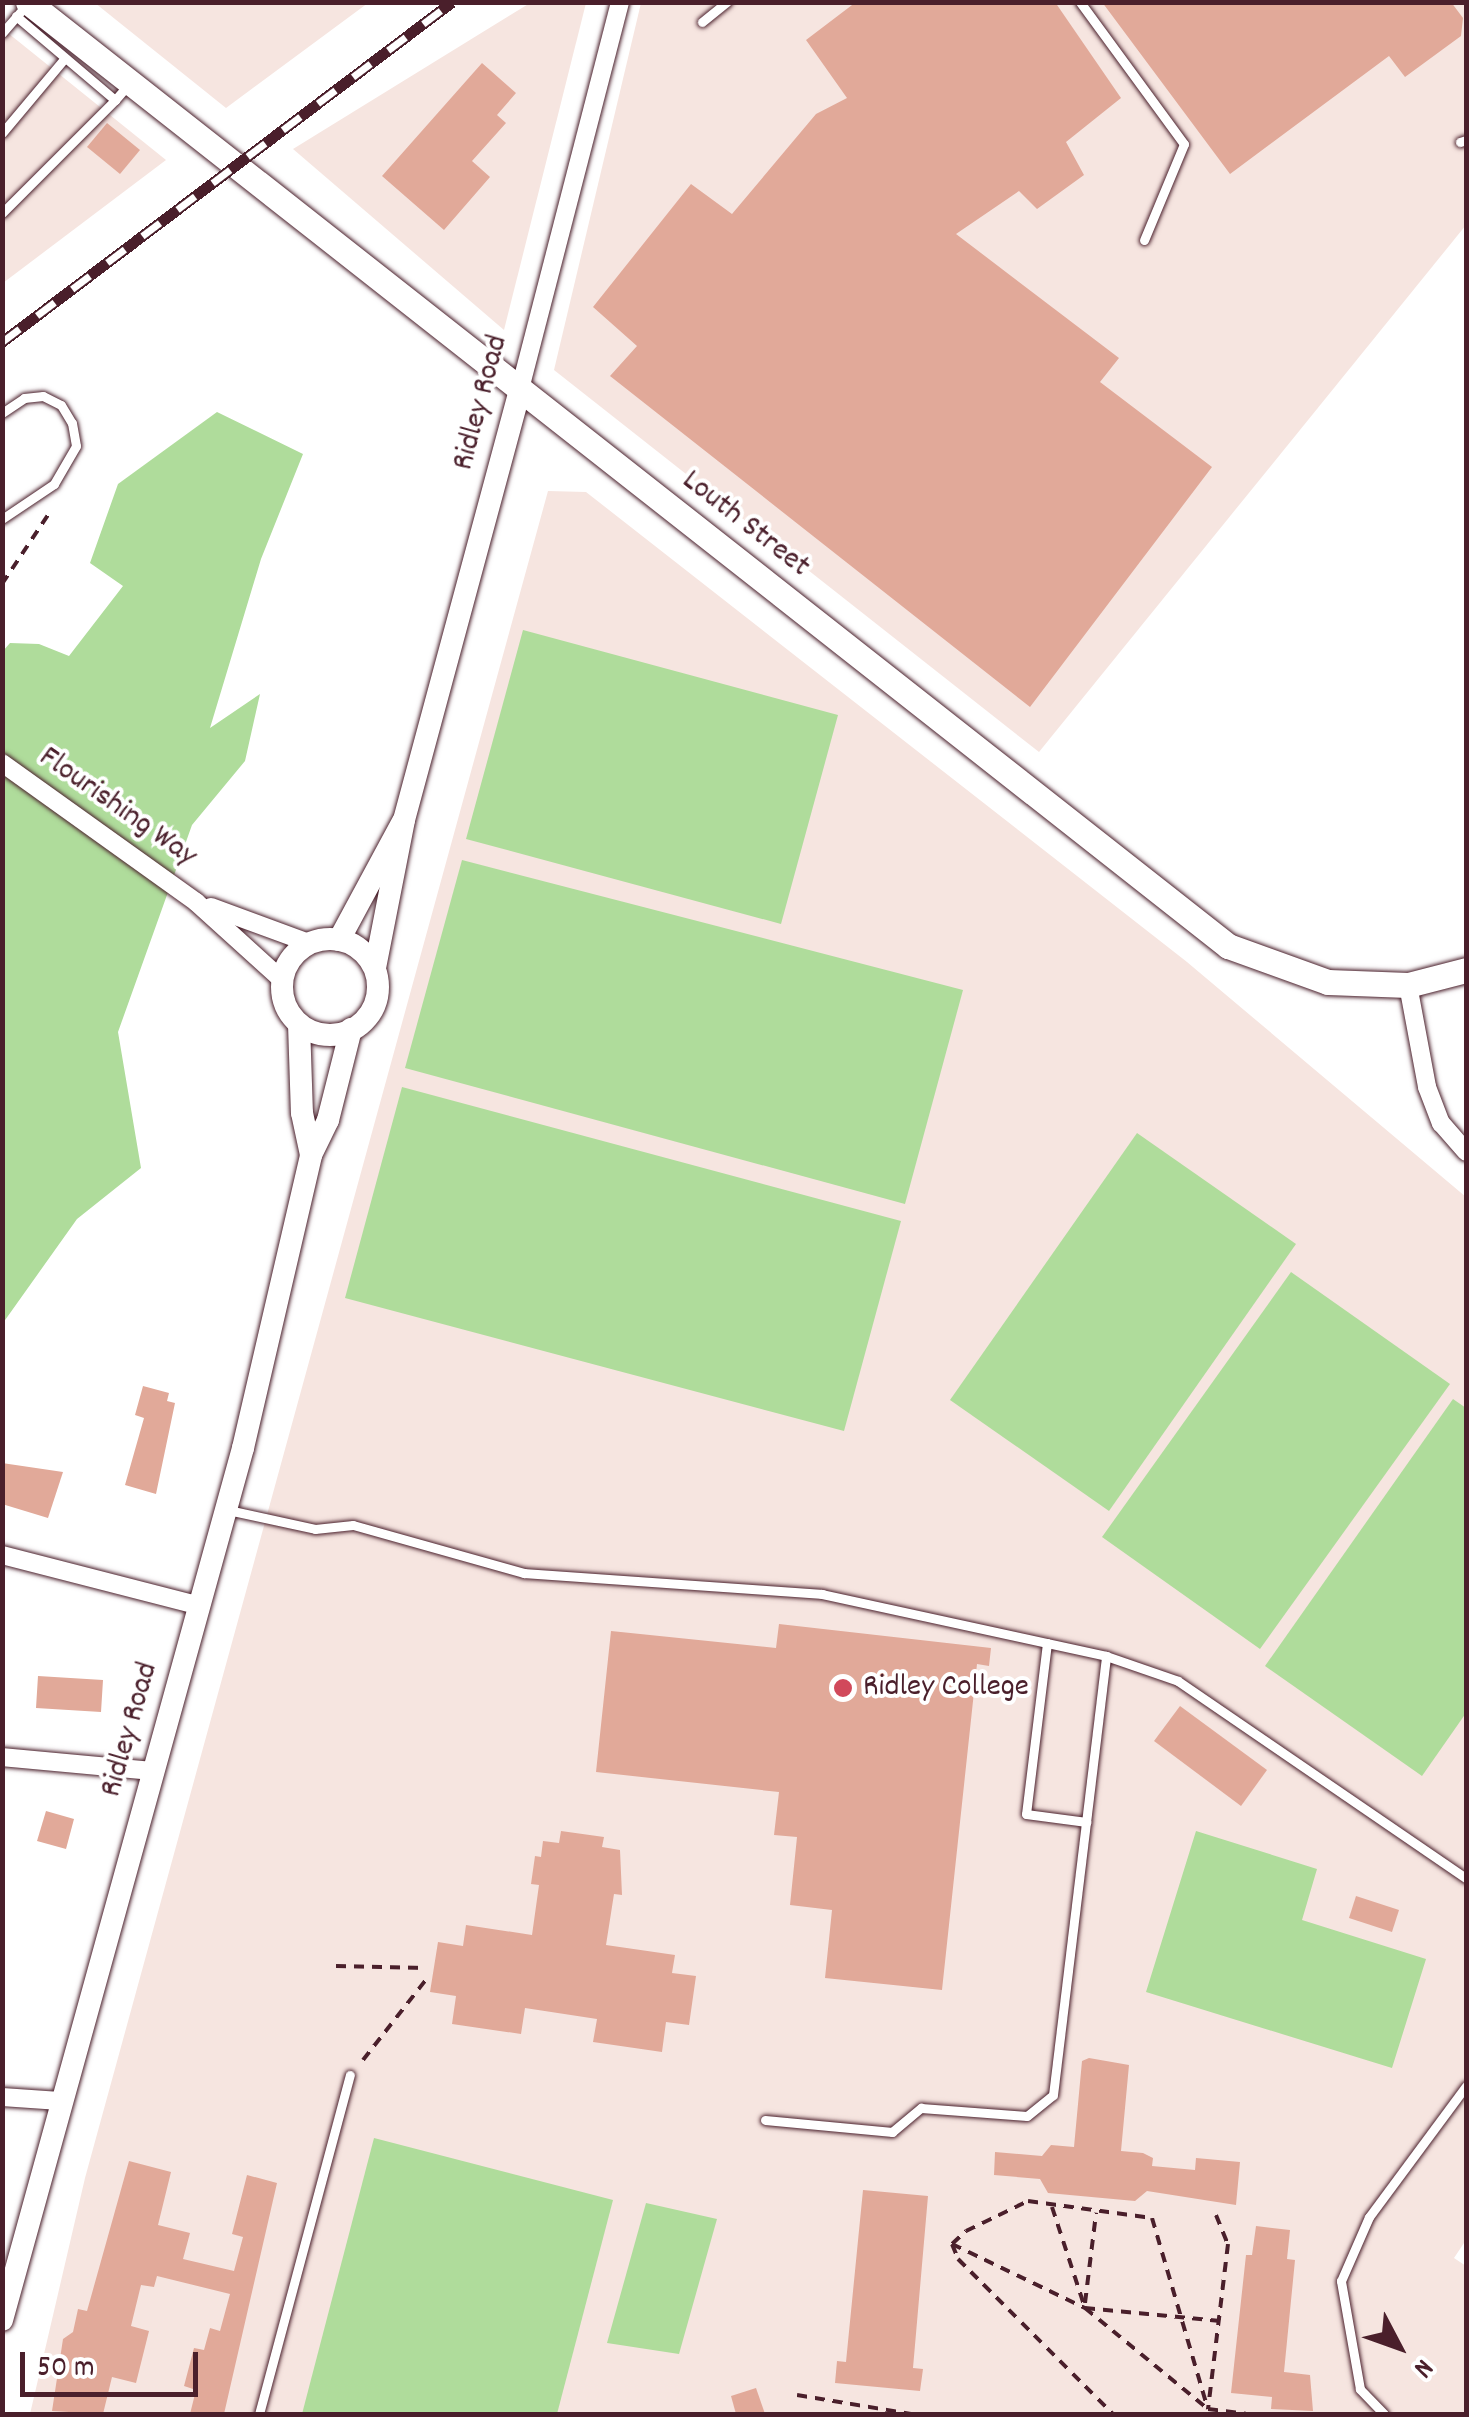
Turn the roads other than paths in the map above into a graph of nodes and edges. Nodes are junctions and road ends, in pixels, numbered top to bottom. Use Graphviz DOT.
graph roads {
  1 [pos="620,2"];
  2 [pos="727,2"];
  3 [pos="1080,2"];
  4 [pos="24,7"];
  5 [pos="702,22"];
  6 [pos="2,34"];
  7 [pos="64,59"];
  8 [pos="122,92"];
  9 [pos="2,132"];
  10 [pos="2,212"];
  11 [pos="1144,240"];
  12 [pos="520,390"];
  13 [pos="2,413"];
  14 [pos="2,519"];
  15 [pos="2,763"];
  16 [pos="404,820"];
  17 [pos="196,902"];
  18 [pos="339,940"];
  19 [pos="309,943"];
  20 [pos="376,968"];
  21 [pos="1466,970"];
  22 [pos="282,980"];
  23 [pos="1408,985"];
  24 [pos="299,1024"];
  25 [pos="351,1029"];
  26 [pos="1466,1152"];
  27 [pos="311,1154"];
  28 [pos="225,1510"];
  29 [pos="2,1554"];
  30 [pos="200,1606"];
  31 [pos="1046,1643"];
  32 [pos="1106,1656"];
  33 [pos="2,1757"];
  34 [pos="154,1771"];
  35 [pos="1086,1822"];
  36 [pos="1466,1878"];
  37 [pos="350,2075"];
  38 [pos="1466,2086"];
  39 [pos="2,2097"];
  40 [pos="60,2101"];
  41 [pos="765,2120"];
  42 [pos="2,2320"];
  43 [pos="258,2414"];
  44 [pos="1384,2414"];
  1 -- 12 [label="street, Ridley Road"];
  2 -- 5 [label="lane"];
  3 -- 11 [label="lane"];
  4 -- 6 [label="lane"];
  4 -- 7 [label="lane"];
  4 -- 8 [label="main road, Louth Street"];
  7 -- 8 [label="lane"];
  7 -- 9 [label="lane"];
  8 -- 10 [label="lane"];
  8 -- 12 [label="main road, Louth Street"];
  12 -- 16 [label="street, Ridley Road"];
  12 -- 23 [label="main road, Louth Street"];
  13 -- 14 [label="lane"];
  15 -- 17 [label="street, Flourishing Way"];
  16 -- 18 [label="street, Ridley Road"];
  16 -- 20 [label="street, Ridley Road"];
  17 -- 19 [label="street, Flourishing Way"];
  17 -- 22 [label="street, Flourishing Way"];
  18 -- 19 [label="street"];
  18 -- 20 [label="street"];
  19 -- 22 [label="street"];
  20 -- 25 [label="street"];
  21 -- 23 [label="main road, Louth Street"];
  22 -- 24 [label="street"];
  23 -- 26 [label="street"];
  24 -- 25 [label="street"];
  24 -- 27 [label="street, Ridley Road"];
  25 -- 27 [label="street, Ridley Road"];
  27 -- 28 [label="street, Ridley Road"];
  28 -- 30 [label="street, Ridley Road"];
  28 -- 31 [label="lane"];
  29 -- 30 [label="street"];
  30 -- 34 [label="street, Ridley Road"];
  31 -- 32 [label="lane"];
  31 -- 35 [label="lane"];
  32 -- 35 [label="lane"];
  32 -- 36 [label="lane"];
  33 -- 34 [label="street"];
  34 -- 40 [label="street, Ridley Road"];
  35 -- 41 [label="lane"];
  37 -- 43 [label="lane"];
  38 -- 44 [label="lane"];
  39 -- 40 [label="street"];
  40 -- 42 [label="street, Ridley Road"];
}
